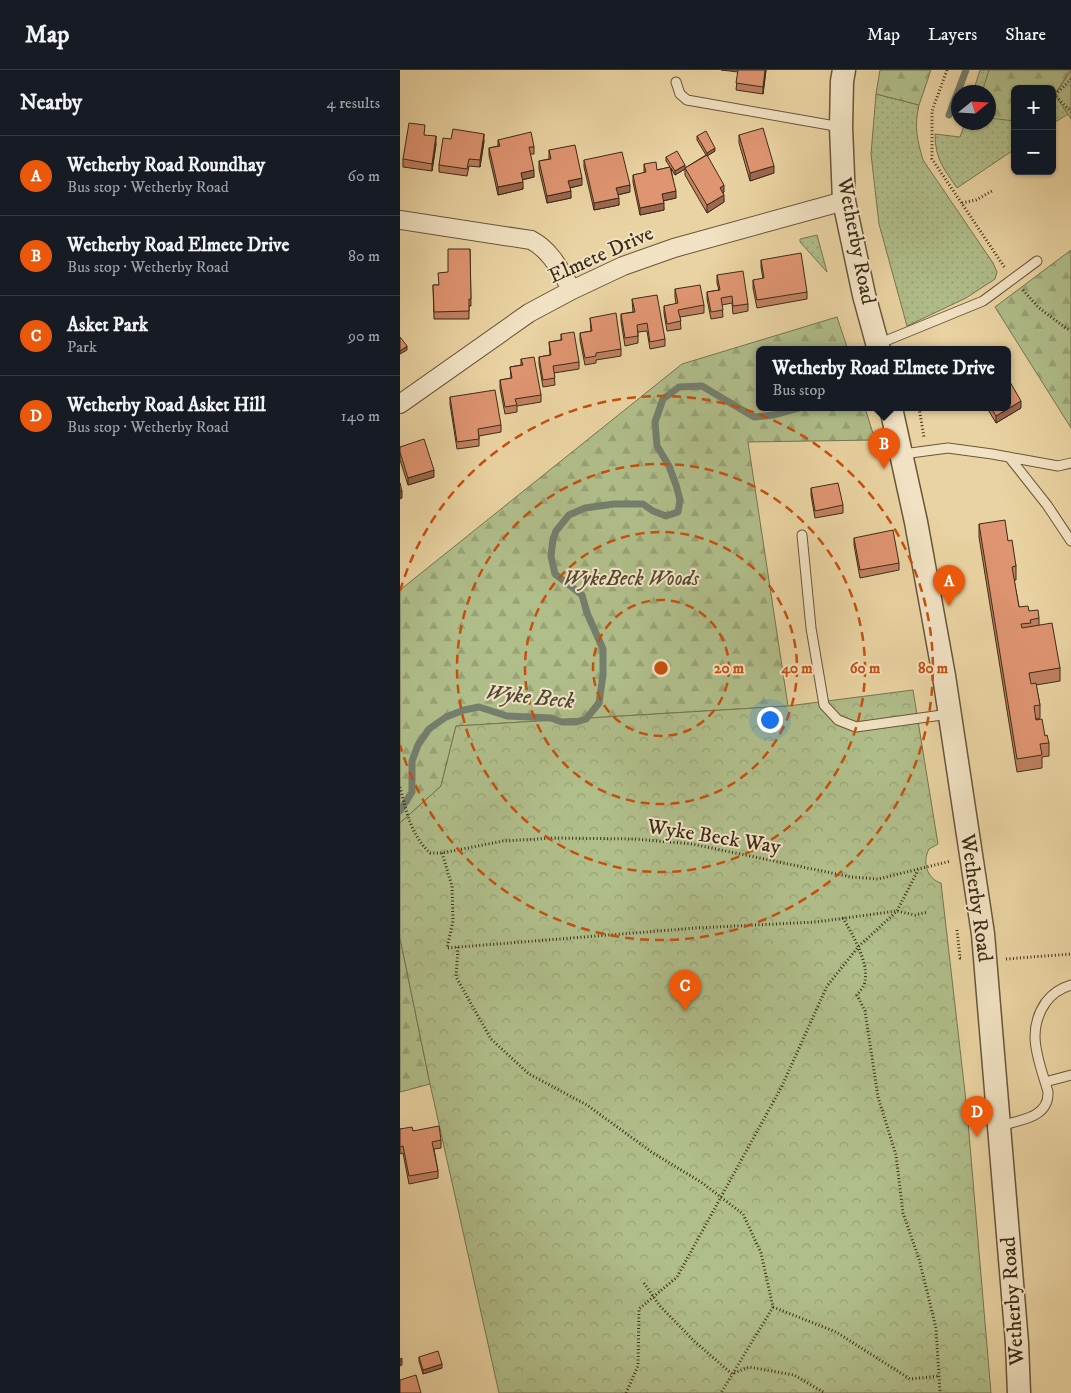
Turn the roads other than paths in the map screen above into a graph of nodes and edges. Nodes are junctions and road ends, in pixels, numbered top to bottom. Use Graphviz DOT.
graph roads {
  1 [pos="844,70"];
  2 [pos="676,82"];
  3 [pos="841,127"];
  4 [pos="844,201"];
  5 [pos="400,220"];
  6 [pos="1037,261"];
  7 [pos="572,290"];
  8 [pos="879,346"];
  9 [pos="881,346"];
  10 [pos="400,404"];
  11 [pos="892,411"];
  12 [pos="900,455"];
  13 [pos="1009,457"];
  14 [pos="1071,463"];
  15 [pos="802,535"];
  16 [pos="1071,541"];
  17 [pos="950,714"];
  18 [pos="1071,985"];
  19 [pos="1071,1075"];
  20 [pos="1045,1082"];
  21 [pos="999,1126"];
  22 [pos="1019,1393"];
  1 -- 3 [label="street, Wetherby Road"];
  2 -- 3 [label="lane"];
  3 -- 4 [label="street, Wetherby Road"];
  4 -- 7 [label="street, Elmete Drive"];
  4 -- 8 [label="street, Wetherby Road"];
  5 -- 7 [label="street"];
  6 -- 9 [label="lane"];
  7 -- 10 [label="street, Elmete Drive"];
  11 -- 12 [label="street, Wetherby Road"];
  12 -- 13 [label="lane"];
  12 -- 17 [label="street, Wetherby Road"];
  13 -- 14 [label="lane"];
  13 -- 16 [label="lane"];
  15 -- 17 [label="lane"];
  17 -- 21 [label="street, Wetherby Road"];
  18 -- 20 [label="lane"];
  19 -- 20 [label="lane"];
  20 -- 21 [label="lane"];
  21 -- 22 [label="street, Wetherby Road"];
}
